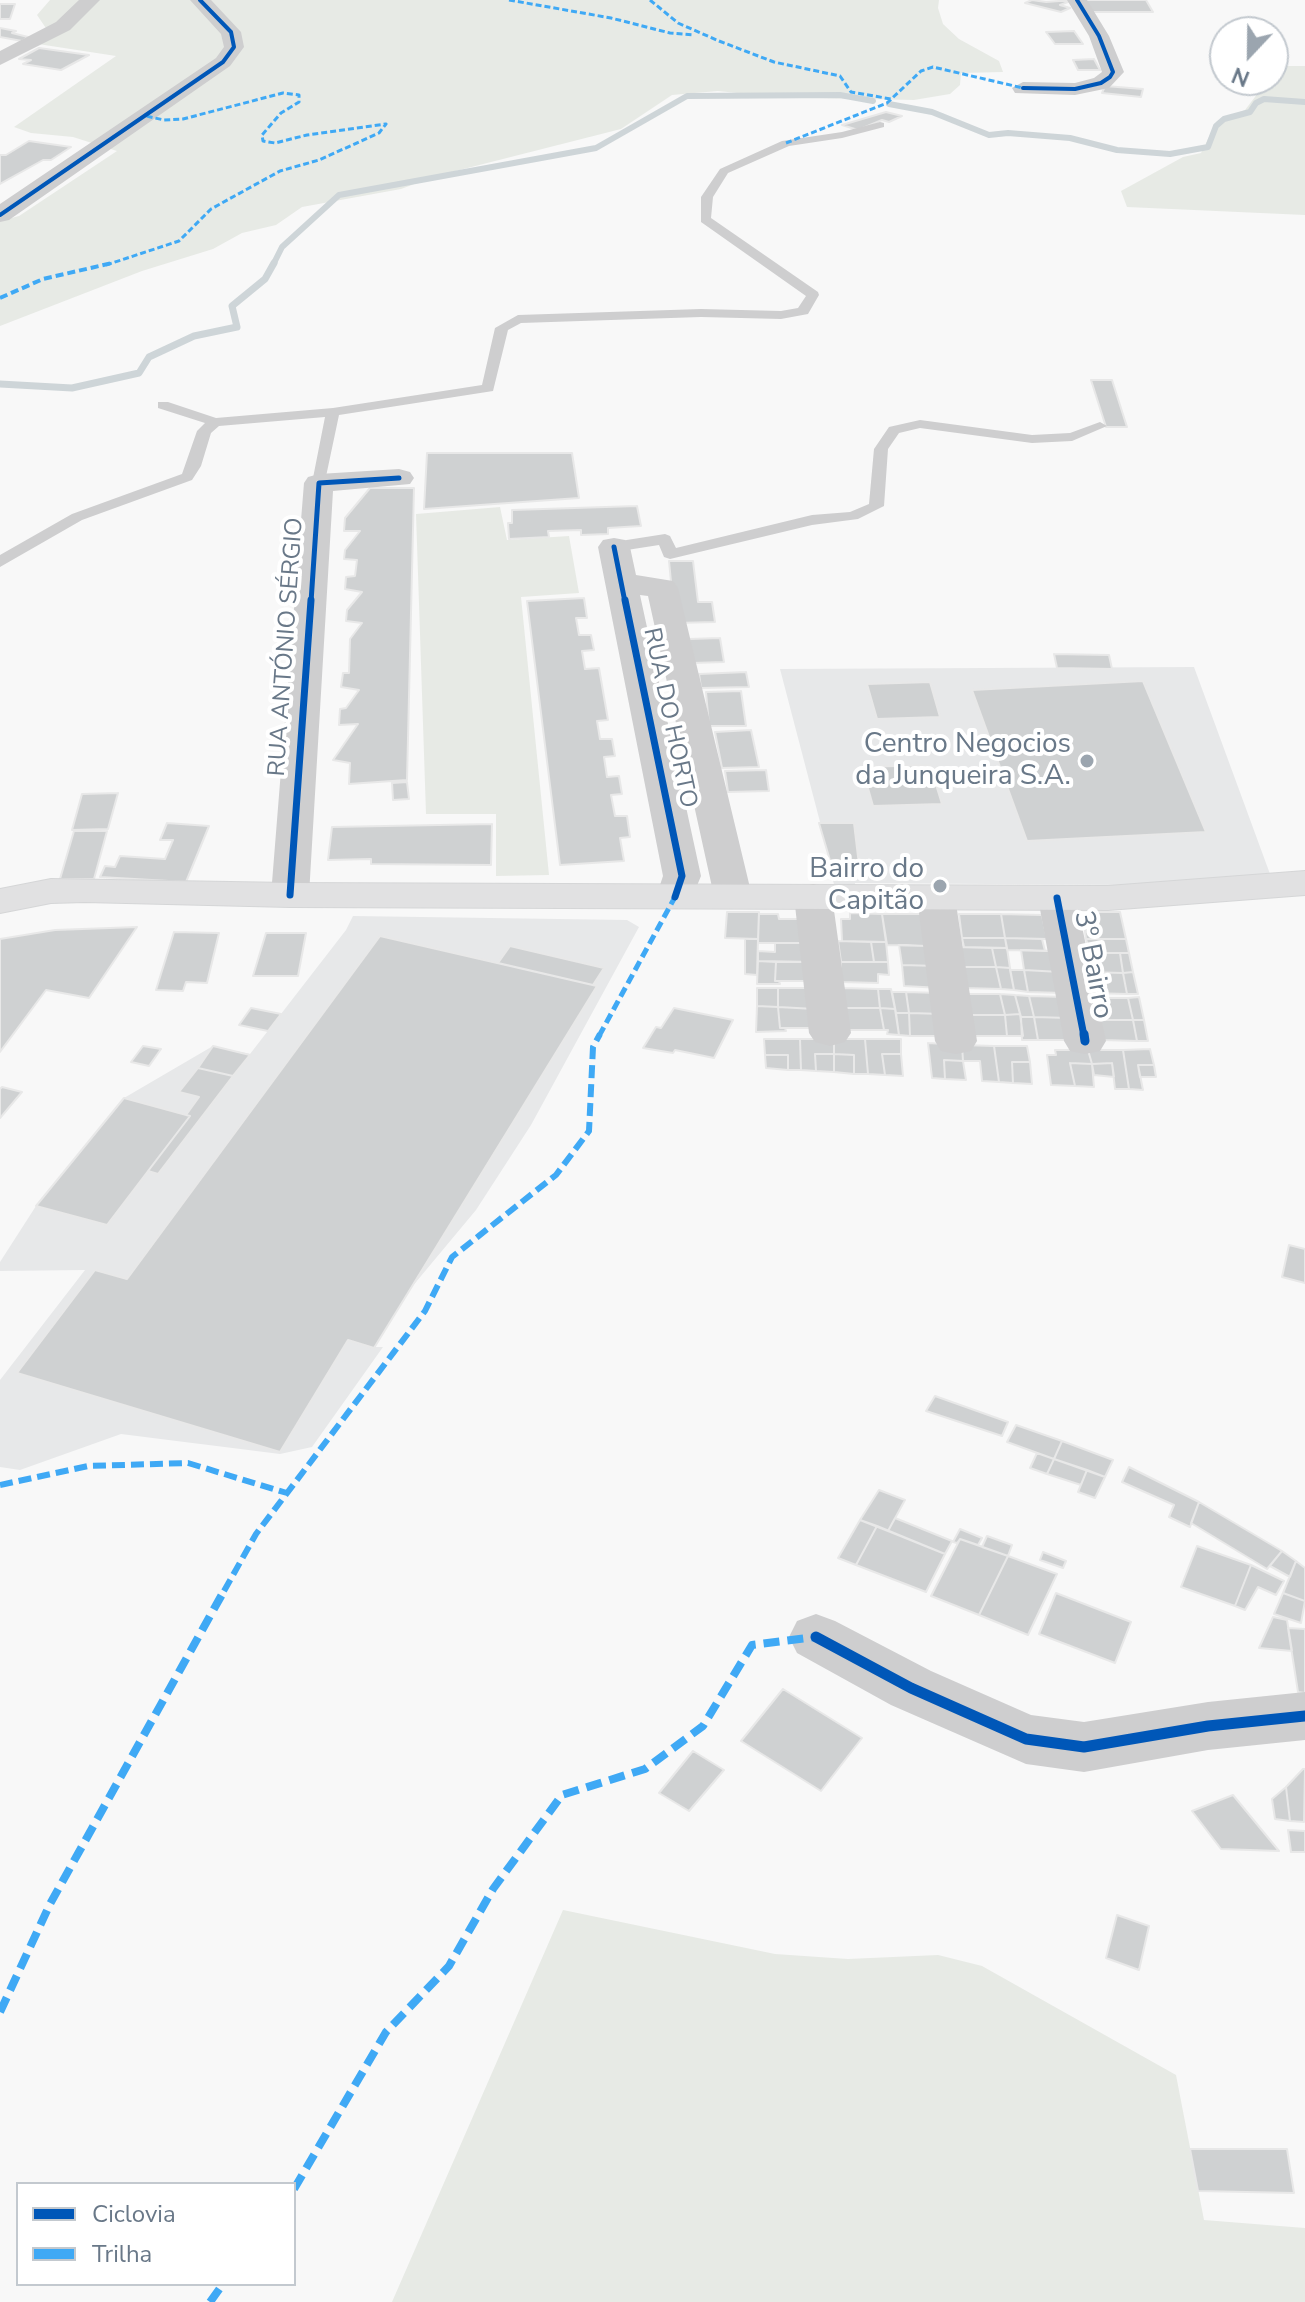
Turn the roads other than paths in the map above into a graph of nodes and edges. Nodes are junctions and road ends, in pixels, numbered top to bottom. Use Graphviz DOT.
graph roads {
  1 [pos="90,0"];
  2 [pos="200,0"];
  3 [pos="1077,0"];
  4 [pos="0,59"];
  5 [pos="1023,88"];
  6 [pos="880,125"];
  7 [pos="0,215"];
  8 [pos="163,405"];
  9 [pos="333,412"];
  10 [pos="215,422"];
  11 [pos="1100,426"];
  12 [pos="399,478"];
  13 [pos="319,483"];
  14 [pos="614,547"];
  15 [pos="0,562"];
  16 [pos="621,583"];
  17 [pos="1305,883"];
  18 [pos="290,895"];
  19 [pos="733,896"];
  20 [pos="813,896"];
  21 [pos="675,897"];
  22 [pos="936,897"];
  23 [pos="1057,898"];
  24 [pos="0,901"];
  25 [pos="830,1033"];
  26 [pos="956,1041"];
  27 [pos="1085,1041"];
  28 [pos="816,1637"];
  29 [pos="1305,1716"];
  1 -- 4 [label="street"];
  2 -- 7 [label="street"];
  3 -- 5 [label="street"];
  6 -- 9 [label="lane"];
  8 -- 10 [label="lane"];
  9 -- 10 [label="lane"];
  9 -- 13 [label="lane"];
  10 -- 15 [label="lane"];
  11 -- 14 [label="lane"];
  12 -- 13 [label="street, RUA ANTÓNIO SÉRGIO"];
  13 -- 18 [label="street, RUA ANTÓNIO SÉRGIO"];
  14 -- 16 [label="street, RUA DO HORTO"];
  16 -- 19 [label="street"];
  16 -- 21 [label="street, RUA DO HORTO"];
  17 -- 23 [label="main road"];
  18 -- 21 [label="main road"];
  18 -- 24 [label="main road"];
  19 -- 20 [label="main road"];
  19 -- 21 [label="main road"];
  20 -- 22 [label="main road"];
  20 -- 25 [label="street"];
  22 -- 23 [label="main road"];
  22 -- 26 [label="street"];
  23 -- 27 [label="street, 3º Bairro"];
  28 -- 29 [label="street"];
}
